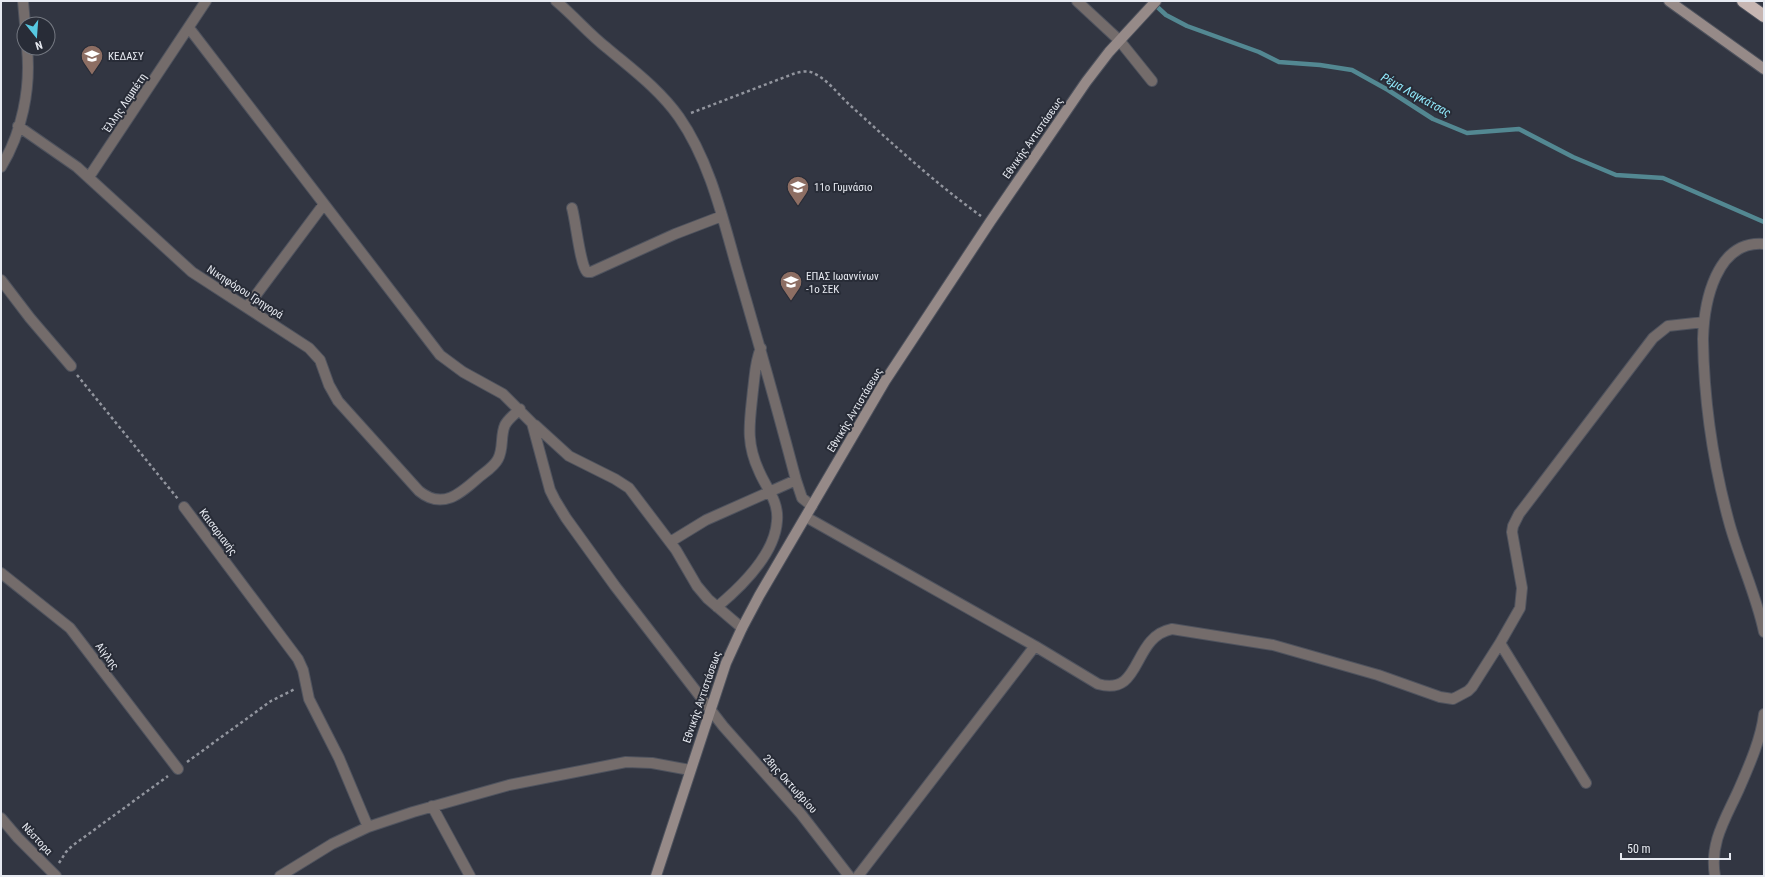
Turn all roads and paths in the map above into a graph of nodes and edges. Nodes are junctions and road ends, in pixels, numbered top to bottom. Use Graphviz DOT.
graph roads {
  1 [pos="23,1"];
  2 [pos="206,1"];
  3 [pos="556,1"];
  4 [pos="1077,1"];
  5 [pos="1156,1"];
  6 [pos="1669,1"];
  7 [pos="1743,1"];
  8 [pos="24,16"];
  9 [pos="1764,16"];
  10 [pos="189,28"];
  11 [pos="1119,40"];
  12 [pos="28,56"];
  13 [pos="1764,69"];
  14 [pos="1152,81"];
  15 [pos="680,118"];
  16 [pos="18,126"];
  17 [pos="1,167"];
  18 [pos="89,177"];
  19 [pos="324,204"];
  20 [pos="572,208"];
  21 [pos="722,216"];
  22 [pos="990,222"];
  23 [pos="1764,244"];
  24 [pos="1,280"];
  25 [pos="247,307"];
  26 [pos="1704,322"];
  27 [pos="761,348"];
  28 [pos="71,366"];
  29 [pos="520,410"];
  30 [pos="532,423"];
  31 [pos="796,480"];
  32 [pos="771,492"];
  33 [pos="812,506"];
  34 [pos="184,507"];
  35 [pos="806,517"];
  36 [pos="670,542"];
  37 [pos="1,573"];
  38 [pos="718,608"];
  39 [pos="742,628"];
  40 [pos="1764,632"];
  41 [pos="1500,643"];
  42 [pos="1035,646"];
  43 [pos="710,709"];
  44 [pos="1764,714"];
  45 [pos="178,769"];
  46 [pos="690,770"];
  47 [pos="1586,783"];
  48 [pos="432,806"];
  49 [pos="1,818"];
  50 [pos="368,827"];
  51 [pos="56,876"];
  52 [pos="280,876"];
  53 [pos="470,876"];
  54 [pos="656,876"];
  55 [pos="849,876"];
  56 [pos="858,876"];
  57 [pos="1715,876"];
  1 -- 8 [label="street"];
  2 -- 10 [label="street, Έλλης Λαμπέτη"];
  3 -- 15 [label="street"];
  4 -- 11 [label="street"];
  5 -- 11 [label="street, Εθνικής Αντιστάσεως"];
  6 -- 13 [label="street"];
  7 -- 9 [label="highway"];
  10 -- 18 [label="street, Έλλης Λαμπέτη"];
  10 -- 19 [label="street"];
  11 -- 14 [label="street"];
  11 -- 22 [label="street, Εθνικής Αντιστάσεως"];
  12 -- 16 [label="street"];
  15 -- 21 [label="street"];
  15 -- 22 [label="path"];
  16 -- 17 [label="street"];
  16 -- 18 [label="street, Νικηφόρου Γρηγορά"];
  18 -- 25 [label="street, Νικηφόρου Γρηγορά"];
  19 -- 25 [label="street"];
  19 -- 29 [label="street"];
  20 -- 21 [label="street"];
  21 -- 27 [label="street"];
  22 -- 33 [label="street, Εθνικής Αντιστάσεως"];
  23 -- 26 [label="street"];
  24 -- 28 [label="street"];
  25 -- 29 [label="street, Νικηφόρου Γρηγορά"];
  26 -- 40 [label="street"];
  26 -- 41 [label="street"];
  27 -- 31 [label="street"];
  27 -- 32 [label="street"];
  28 -- 34 [label="path, Καισαριανής"];
  29 -- 30 [label="street"];
  30 -- 36 [label="street"];
  30 -- 43 [label="street, 28ης Οκτωβρίου"];
  31 -- 32 [label="street"];
  31 -- 33 [label="street"];
  32 -- 36 [label="street"];
  32 -- 38 [label="street"];
  33 -- 35 [label="street, Εθνικής Αντιστάσεως"];
  34 -- 50 [label="street, Καισαριανής"];
  35 -- 39 [label="street, Εθνικής Αντιστάσεως"];
  35 -- 42 [label="street"];
  36 -- 38 [label="street"];
  37 -- 45 [label="street, Αίγλης"];
  38 -- 39 [label="street"];
  39 -- 43 [label="street, Εθνικής Αντιστάσεως"];
  41 -- 42 [label="street"];
  41 -- 47 [label="street"];
  42 -- 56 [label="street"];
  43 -- 46 [label="street, Εθνικής Αντιστάσεως"];
  43 -- 55 [label="street, 28ης Οκτωβρίου"];
  44 -- 57 [label="street"];
  46 -- 48 [label="street"];
  46 -- 54 [label="street, Εθνικής Αντιστάσεως"];
  48 -- 50 [label="street"];
  48 -- 53 [label="street"];
  49 -- 51 [label="street, Νέστορα"];
  50 -- 52 [label="street"];
}
